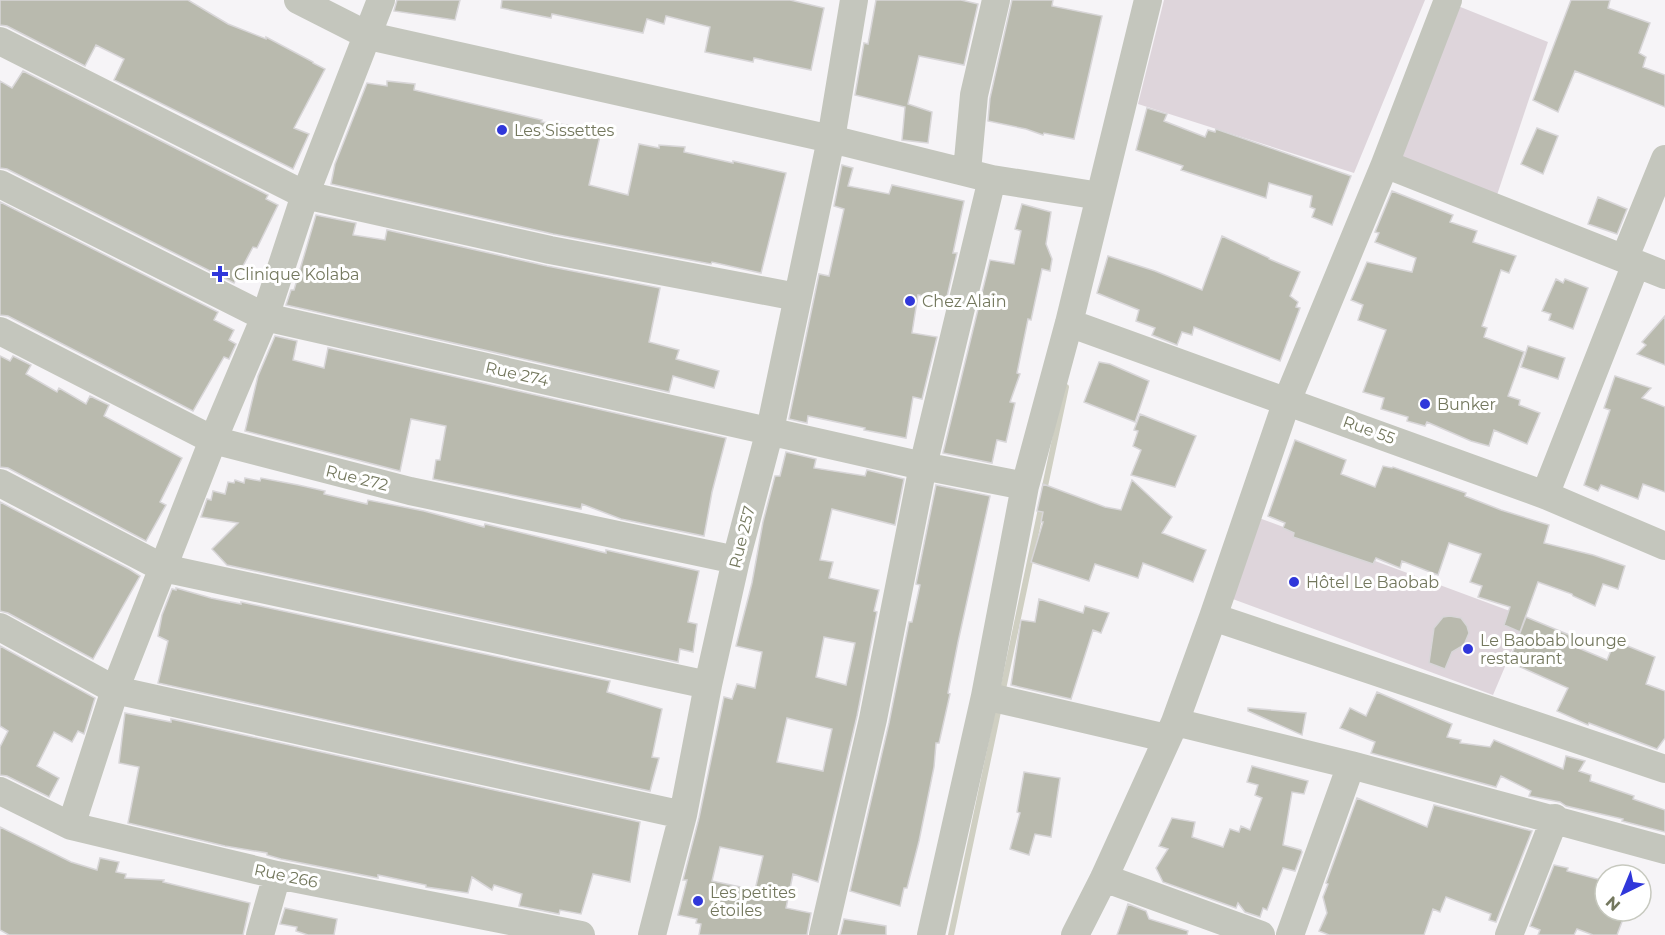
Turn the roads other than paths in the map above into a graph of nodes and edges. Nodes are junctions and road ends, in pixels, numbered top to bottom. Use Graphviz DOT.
graph roads {
  1 [pos="298,0"];
  2 [pos="381,0"];
  3 [pos="854,0"];
  4 [pos="996,0"];
  5 [pos="1148,0"];
  6 [pos="1448,0"];
  7 [pos="369,36"];
  8 [pos="0,41"];
  9 [pos="831,139"];
  10 [pos="1665,159"];
  11 [pos="1385,164"];
  12 [pos="980,175"];
  13 [pos="0,184"];
  14 [pos="305,195"];
  15 [pos="1100,196"];
  16 [pos="1630,261"];
  17 [pos="1665,275"];
  18 [pos="797,297"];
  19 [pos="265,317"];
  20 [pos="1069,323"];
  21 [pos="0,331"];
  22 [pos="1287,401"];
  23 [pos="770,430"];
  24 [pos="213,440"];
  25 [pos="922,465"];
  26 [pos="0,483"];
  27 [pos="1025,486"];
  28 [pos="1545,495"];
  29 [pos="1665,546"];
  30 [pos="736,560"];
  31 [pos="163,568"];
  32 [pos="1213,617"];
  33 [pos="0,627"];
  34 [pos="708,685"];
  35 [pos="116,690"];
  36 [pos="986,696"];
  37 [pos="1170,730"];
  38 [pos="1351,765"];
  39 [pos="1665,769"];
  40 [pos="0,791"];
  41 [pos="683,814"];
  42 [pos="1555,818"];
  43 [pos="71,826"];
  44 [pos="1665,850"];
  45 [pos="277,875"];
  46 [pos="1104,878"];
  47 [pos="260,935"];
  48 [pos="581,935"];
  49 [pos="652,935"];
  50 [pos="823,935"];
  51 [pos="932,935"];
  52 [pos="1075,935"];
  53 [pos="1261,935"];
  54 [pos="1290,935"];
  55 [pos="1509,935"];
  1 -- 7 [label="street"];
  2 -- 7 [label="street"];
  3 -- 9 [label="street, Rue 257"];
  4 -- 12 [label="street"];
  5 -- 15 [label="street"];
  6 -- 11 [label="street"];
  7 -- 9 [label="street"];
  7 -- 14 [label="street"];
  8 -- 14 [label="street"];
  9 -- 12 [label="street"];
  9 -- 18 [label="street, Rue 257"];
  10 -- 16 [label="street"];
  11 -- 16 [label="street"];
  11 -- 22 [label="street"];
  12 -- 15 [label="street"];
  12 -- 25 [label="street"];
  13 -- 19 [label="street, Rue 274"];
  14 -- 18 [label="street"];
  14 -- 19 [label="street"];
  15 -- 20 [label="street"];
  16 -- 17 [label="street"];
  16 -- 28 [label="street"];
  18 -- 23 [label="street, Rue 257"];
  19 -- 23 [label="street, Rue 274"];
  19 -- 24 [label="street"];
  20 -- 22 [label="street, Rue 55"];
  20 -- 27 [label="street"];
  21 -- 24 [label="street, Rue 272"];
  22 -- 28 [label="street, Rue 55"];
  22 -- 32 [label="street"];
  23 -- 25 [label="street, Rue 274"];
  23 -- 30 [label="street, Rue 257"];
  24 -- 30 [label="street, Rue 272"];
  24 -- 31 [label="street"];
  25 -- 27 [label="street, Rue 274"];
  25 -- 50 [label="street"];
  26 -- 31 [label="street"];
  27 -- 36 [label="street"];
  28 -- 29 [label="street, Rue 55"];
  30 -- 34 [label="street, Rue 257"];
  31 -- 34 [label="street"];
  31 -- 35 [label="street"];
  32 -- 37 [label="street"];
  32 -- 39 [label="street"];
  33 -- 35 [label="street"];
  34 -- 41 [label="street, Rue 257"];
  35 -- 41 [label="street"];
  35 -- 43 [label="street"];
  36 -- 37 [label="street"];
  36 -- 51 [label="street"];
  37 -- 38 [label="street"];
  37 -- 46 [label="street"];
  38 -- 42 [label="street"];
  38 -- 54 [label="street"];
  40 -- 43 [label="street, Rue 266"];
  41 -- 49 [label="street, Rue 257"];
  42 -- 44 [label="street"];
  42 -- 55 [label="street"];
  43 -- 45 [label="street, Rue 266"];
  45 -- 47 [label="street"];
  45 -- 48 [label="street, Rue 266"];
  46 -- 52 [label="street"];
  46 -- 53 [label="street"];
}
